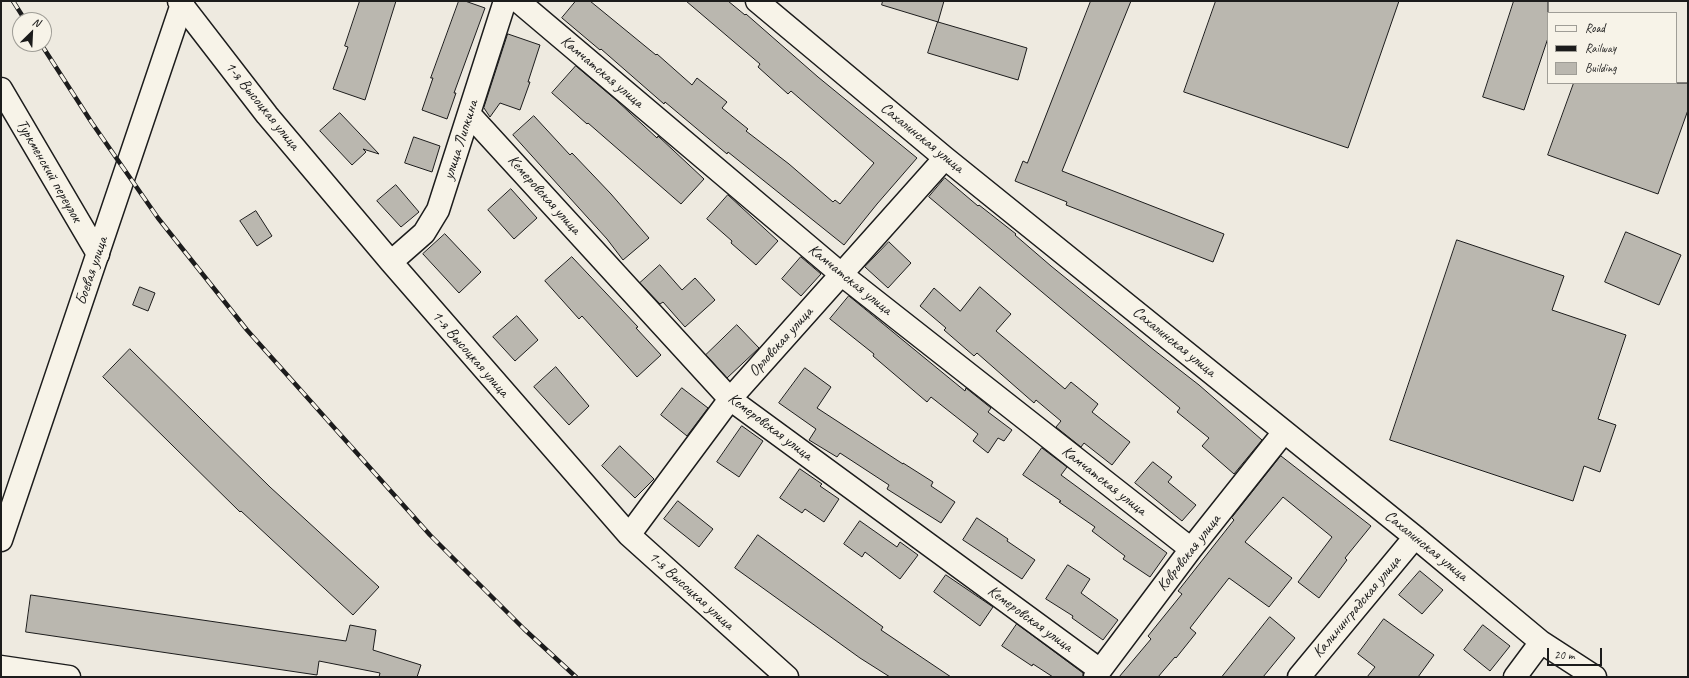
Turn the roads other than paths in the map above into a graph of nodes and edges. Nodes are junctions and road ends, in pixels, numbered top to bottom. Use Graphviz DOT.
graph roads {
  1 [pos="505,1"];
  2 [pos="518,1"];
  3 [pos="757,1"];
  4 [pos="181,2"];
  5 [pos="781,9"];
  6 [pos="1,89"];
  7 [pos="469,114"];
  8 [pos="944,158"];
  9 [pos="98,254"];
  10 [pos="391,262"];
  11 [pos="841,274"];
  12 [pos="730,399"];
  13 [pos="1284,432"];
  14 [pos="629,535"];
  15 [pos="1416,537"];
  16 [pos="1,540"];
  17 [pos="1191,549"];
  18 [pos="1541,642"];
  19 [pos="1,667"];
  20 [pos="1098,673"];
  21 [pos="69,677"];
  22 [pos="787,677"];
  23 [pos="1299,677"];
  24 [pos="1515,677"];
  25 [pos="1595,677"];
  1 -- 7 [label="street, улица Липкина"];
  2 -- 11 [label="street, Камчатская улица"];
  3 -- 5 [label="street, Сахалинская улица"];
  4 -- 9 [label="street, Боевая улица"];
  4 -- 10 [label="street, 1-я Высоцкая улица"];
  5 -- 8 [label="street, Сахалинская улица"];
  6 -- 9 [label="street, Туркменский переулок"];
  7 -- 10 [label="street, улица Липкина"];
  7 -- 12 [label="street, Кемеровская улица"];
  8 -- 11 [label="street, Орловская улица"];
  8 -- 13 [label="street, Сахалинская улица"];
  9 -- 16 [label="street, Боевая улица"];
  10 -- 14 [label="street, 1-я Высоцкая улица"];
  11 -- 12 [label="street, Орловская улица"];
  11 -- 17 [label="street, Камчатская улица"];
  12 -- 14 [label="street, Орловская улица"];
  12 -- 20 [label="street, Кемеровская улица"];
  13 -- 15 [label="street, Сахалинская улица"];
  13 -- 17 [label="street, Ковровская улица"];
  14 -- 22 [label="street, 1-я Высоцкая улица"];
  15 -- 18 [label="street, Сахалинская улица"];
  15 -- 23 [label="street, Калининградская улица"];
  17 -- 20 [label="street, Ковровская улица"];
  18 -- 24 [label="street"];
  18 -- 25 [label="street, Сахалинская улица"];
  19 -- 21 [label="street"];
}
